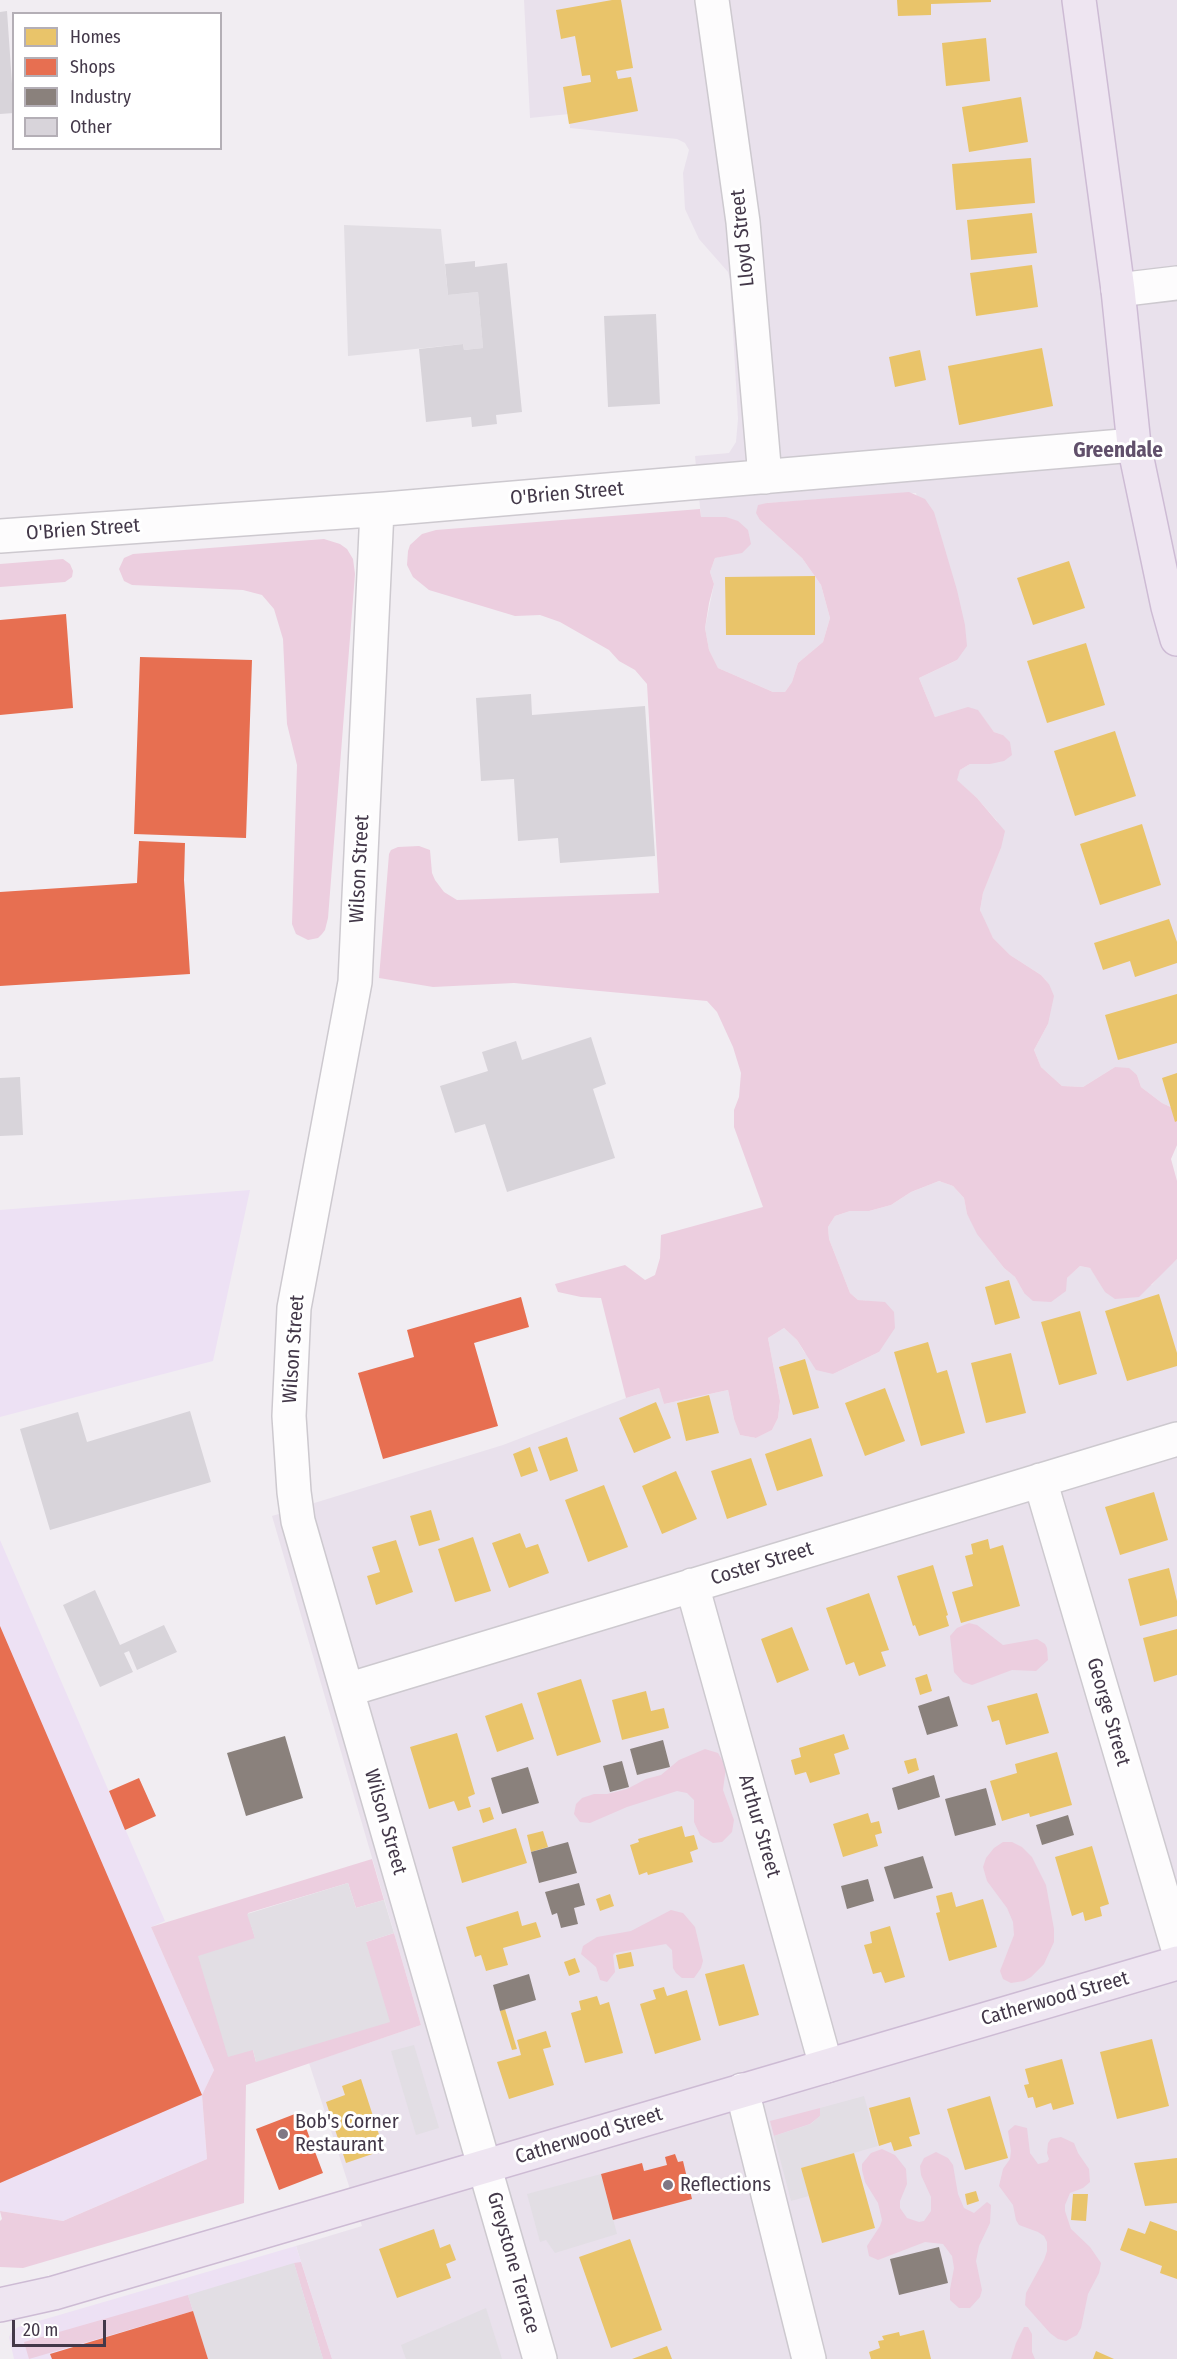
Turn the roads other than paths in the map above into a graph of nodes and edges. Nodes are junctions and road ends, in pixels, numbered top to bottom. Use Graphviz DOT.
graph roads {
  1 [pos="712,0"];
  2 [pos="1079,0"];
  3 [pos="1177,283"];
  4 [pos="1118,290"];
  5 [pos="1134,446"];
  6 [pos="765,477"];
  7 [pos="376,510"];
  8 [pos="0,536"];
  9 [pos="1177,639"];
  10 [pos="1177,1438"];
  11 [pos="1040,1480"];
  12 [pos="692,1585"];
  13 [pos="347,1690"];
  14 [pos="1177,1945"];
  15 [pos="1177,1963"];
  16 [pos="826,2066"];
  17 [pos="742,2090"];
  18 [pos="485,2167"];
  19 [pos="0,2305"];
  20 [pos="540,2359"];
  21 [pos="808,2359"];
  1 -- 6 [label="street, Lloyd Street"];
  2 -- 4 [label="main road"];
  3 -- 4 [label="street"];
  4 -- 5 [label="main road"];
  5 -- 6 [label="street, O'Brien Street"];
  5 -- 9 [label="main road"];
  6 -- 7 [label="street, O'Brien Street"];
  7 -- 8 [label="street, O'Brien Street"];
  7 -- 13 [label="street, Wilson Street"];
  10 -- 11 [label="street, Coster Street"];
  11 -- 12 [label="street, Coster Street"];
  11 -- 14 [label="street, George Street"];
  12 -- 13 [label="street, Coster Street"];
  12 -- 16 [label="street, Arthur Street"];
  13 -- 18 [label="street, Wilson Street"];
  15 -- 16 [label="main road, Catherwood Street"];
  16 -- 17 [label="main road, Catherwood Street"];
  17 -- 18 [label="main road, Catherwood Street"];
  17 -- 21 [label="street"];
  18 -- 19 [label="main road, Catherwood Street"];
  18 -- 20 [label="street, Greystone Terrace"];
}
